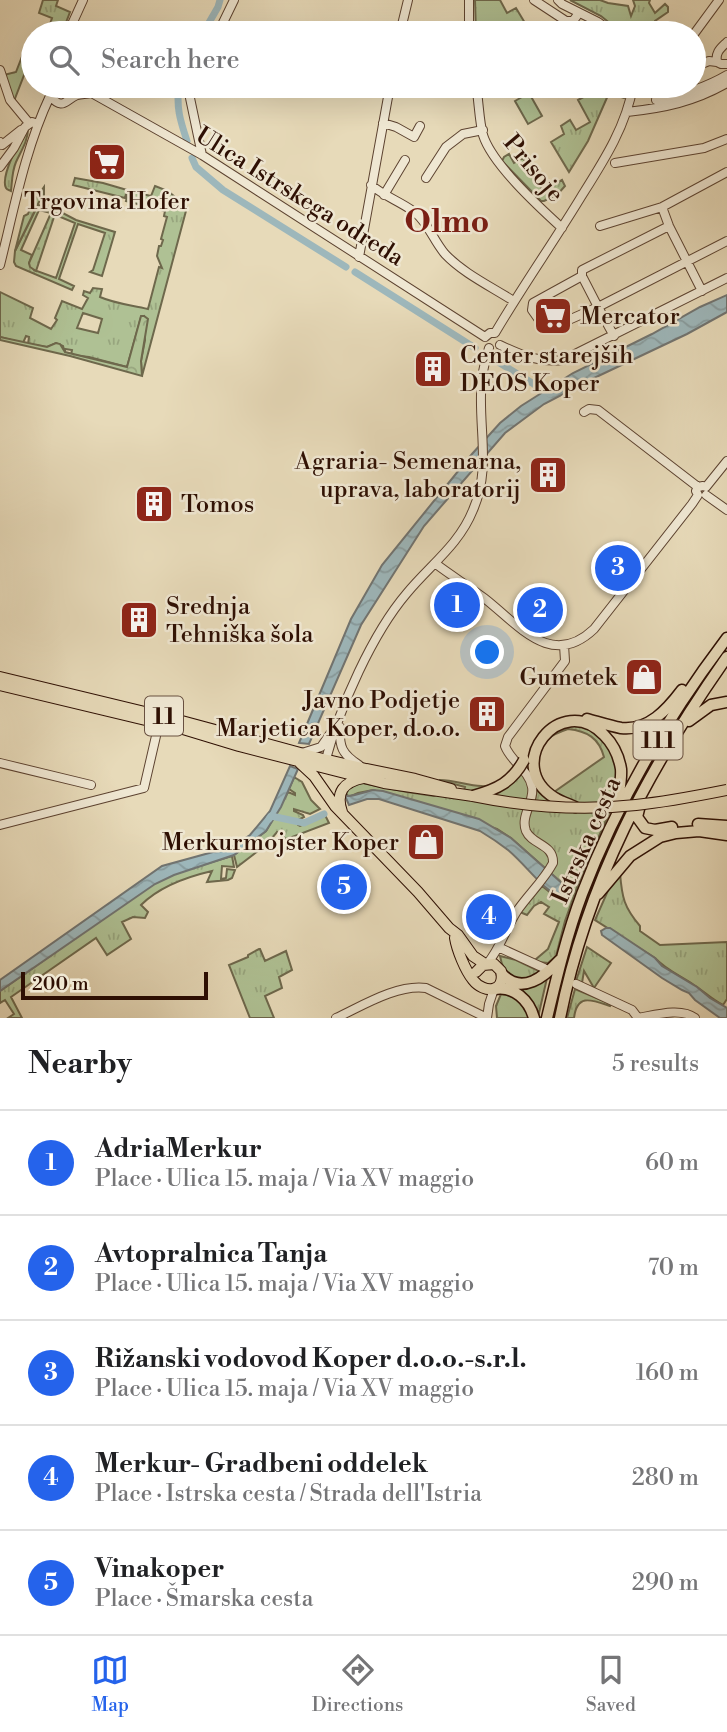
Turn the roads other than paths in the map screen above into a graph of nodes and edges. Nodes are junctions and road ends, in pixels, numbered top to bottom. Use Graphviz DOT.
graph roads {
  1 [pos="83,0"];
  2 [pos="234,0"];
  3 [pos="408,0"];
  4 [pos="469,0"];
  5 [pos="534,0"];
  6 [pos="558,0"];
  7 [pos="719,0"];
  8 [pos="579,13"];
  9 [pos="73,21"];
  10 [pos="224,21"];
  11 [pos="403,21"];
  12 [pos="469,21"];
  13 [pos="573,21"];
  14 [pos="596,21"];
  15 [pos="704,21"];
  16 [pos="727,42"];
  17 [pos="706,62"];
  18 [pos="717,62"];
  19 [pos="727,64"];
  20 [pos="0,71"];
  21 [pos="727,75"];
  22 [pos="727,83"];
  23 [pos="706,87"];
  24 [pos="706,95"];
  25 [pos="49,98"];
  26 [pos="51,98"];
  27 [pos="72,98"];
  28 [pos="104,98"];
  29 [pos="190,98"];
  30 [pos="388,98"];
  31 [pos="478,98"];
  32 [pos="630,98"];
  33 [pos="665,98"];
  34 [pos="698,98"];
  35 [pos="656,100"];
  36 [pos="60,103"];
  37 [pos="627,112"];
  38 [pos="383,123"];
  39 [pos="31,125"];
  40 [pos="420,126"];
  41 [pos="483,130"];
  42 [pos="727,139"];
  43 [pos="0,142"];
  44 [pos="202,155"];
  45 [pos="405,160"];
  46 [pos="615,163"];
  47 [pos="0,167"];
  48 [pos="727,172"];
  49 [pos="426,178"];
  50 [pos="371,185"];
  51 [pos="384,195"];
  52 [pos="662,207"];
  53 [pos="600,226"];
  54 [pos="670,226"];
  55 [pos="562,228"];
  56 [pos="727,241"];
  57 [pos="359,257"];
  58 [pos="687,261"];
  59 [pos="0,265"];
  60 [pos="582,276"];
  61 [pos="727,278"];
  62 [pos="702,291"];
  63 [pos="512,300"];
  64 [pos="598,307"];
  65 [pos="495,333"];
  66 [pos="614,336"];
  67 [pos="485,337"];
  68 [pos="500,345"];
  69 [pos="489,348"];
  70 [pos="584,412"];
  71 [pos="727,461"];
  72 [pos="702,491"];
  73 [pos="727,510"];
  74 [pos="436,564"];
  75 [pos="727,638"];
  76 [pos="564,645"];
  77 [pos="727,657"];
  78 [pos="703,669"];
  79 [pos="0,677"];
  80 [pos="0,685"];
  81 [pos="727,702"];
  82 [pos="340,720"];
  83 [pos="159,723"];
  84 [pos="679,729"];
  85 [pos="299,757"];
  86 [pos="525,761"];
  87 [pos="0,763"];
  88 [pos="325,764"];
  89 [pos="365,774"];
  90 [pos="646,784"];
  91 [pos="91,785"];
  92 [pos="727,790"];
  93 [pos="468,795"];
  94 [pos="330,799"];
  95 [pos="578,808"];
  96 [pos="342,814"];
  97 [pos="617,814"];
  98 [pos="0,825"];
  99 [pos="726,833"];
  100 [pos="594,898"];
  101 [pos="449,928"];
  102 [pos="455,938"];
  103 [pos="497,949"];
  104 [pos="562,958"];
  105 [pos="486,964"];
  106 [pos="544,968"];
  107 [pos="501,971"];
  108 [pos="476,972"];
  109 [pos="576,984"];
  110 [pos="479,986"];
  111 [pos="494,989"];
  112 [pos="487,1016"];
  113 [pos="336,1018"];
  114 [pos="534,1018"];
  115 [pos="547,1018"];
  116 [pos="560,1018"];
  117 [pos="695,1018"];
  1 -- 9 [label="street"];
  2 -- 10 [label="street"];
  3 -- 11 [label="street"];
  4 -- 12 [label="street"];
  5 -- 13 [label="street"];
  6 -- 8 [label="street"];
  7 -- 15 [label="street"];
  8 -- 13 [label="street"];
  8 -- 14 [label="street"];
  16 -- 18 [label="street"];
  17 -- 18 [label="street"];
  18 -- 19 [label="street"];
  20 -- 39 [label="street"];
  21 -- 23 [label="street"];
  22 -- 24 [label="street"];
  25 -- 39 [label="street"];
  26 -- 36 [label="street"];
  27 -- 36 [label="street"];
  28 -- 44 [label="street, Ulica Istrskega odreda"];
  29 -- 44 [label="street"];
  30 -- 38 [label="street"];
  31 -- 41 [label="street, Prisoje"];
  32 -- 37 [label="street"];
  33 -- 35 [label="street"];
  34 -- 37 [label="street"];
  36 -- 39 [label="street"];
  37 -- 55 [label="street"];
  38 -- 40 [label="street"];
  38 -- 50 [label="street"];
  39 -- 43 [label="street"];
  39 -- 47 [label="street"];
  39 -- 59 [label="street"];
  41 -- 49 [label="street, Prisoje"];
  41 -- 55 [label="street, Prisoje"];
  42 -- 46 [label="street"];
  44 -- 57 [label="street, Ulica Istrskega odreda"];
  45 -- 51 [label="street"];
  48 -- 52 [label="street"];
  50 -- 51 [label="street"];
  50 -- 57 [label="street"];
  51 -- 63 [label="street"];
  52 -- 53 [label="street"];
  52 -- 54 [label="street"];
  54 -- 58 [label="street"];
  54 -- 60 [label="street"];
  55 -- 65 [label="street"];
  56 -- 58 [label="street"];
  57 -- 67 [label="street, Ulica Istrskega odreda"];
  58 -- 62 [label="street"];
  58 -- 64 [label="street"];
  60 -- 64 [label="street"];
  60 -- 64 [label="street"];
  61 -- 62 [label="street"];
  62 -- 66 [label="street"];
  64 -- 66 [label="street"];
  65 -- 67 [label="street"];
  65 -- 68 [label="street"];
  66 -- 68 [label="street"];
  67 -- 69 [label="street"];
  68 -- 69 [label="street"];
  69 -- 74 [label="street"];
  70 -- 72 [label="street"];
  71 -- 72 [label="street"];
  72 -- 73 [label="street"];
  72 -- 76 [label="street"];
  74 -- 76 [label="street"];
  74 -- 82 [label="street"];
  75 -- 78 [label="highway, Istrska cesta / 111"];
  76 -- 86 [label="street"];
  77 -- 84 [label="highway, Istrska cesta / 111"];
  78 -- 86 [label="highway"];
  78 -- 97 [label="highway, Istrska cesta / 111"];
  79 -- 85 [label="main road, 11"];
  80 -- 83 [label="main road, 11"];
  81 -- 84 [label="highway"];
  82 -- 85 [label="street"];
  82 -- 88 [label="street"];
  82 -- 89 [label="street"];
  83 -- 85 [label="main road, 11"];
  83 -- 98 [label="street"];
  84 -- 90 [label="highway, Istrska cesta"];
  85 -- 88 [label="main road, 11"];
  85 -- 94 [label="main road"];
  86 -- 93 [label="highway, bridge"];
  86 -- 95 [label="highway"];
  86 -- 97 [label="highway"];
  86 -- 103 [label="street"];
  87 -- 91 [label="street"];
  88 -- 89 [label="main road, 11"];
  88 -- 94 [label="main road"];
  89 -- 93 [label="main road, 11"];
  89 -- 96 [label="main road"];
  90 -- 99 [label="highway"];
  90 -- 100 [label="highway, Istrska cesta"];
  92 -- 95 [label="main road, 11, bridge"];
  93 -- 95 [label="main road, 11, bridge"];
  94 -- 96 [label="main road"];
  96 -- 101 [label="main road"];
  97 -- 104 [label="highway, Istrska cesta / 111"];
  99 -- 100 [label="highway"];
  100 -- 116 [label="highway, Istrska cesta"];
  101 -- 102 [label="main road"];
  101 -- 105 [label="main road"];
  102 -- 108 [label="main road"];
  102 -- 110 [label="main road"];
  103 -- 105 [label="street"];
  103 -- 106 [label="street"];
  103 -- 107 [label="street"];
  104 -- 107 [label="highway"];
  104 -- 115 [label="highway, 111"];
  105 -- 107 [label="main road"];
  105 -- 108 [label="main road"];
  107 -- 111 [label="main road"];
  108 -- 110 [label="main road"];
  109 -- 117 [label="street"];
  110 -- 111 [label="main road"];
  110 -- 112 [label="street"];
  111 -- 112 [label="street"];
  111 -- 114 [label="highway"];
  112 -- 113 [label="street"];
}
